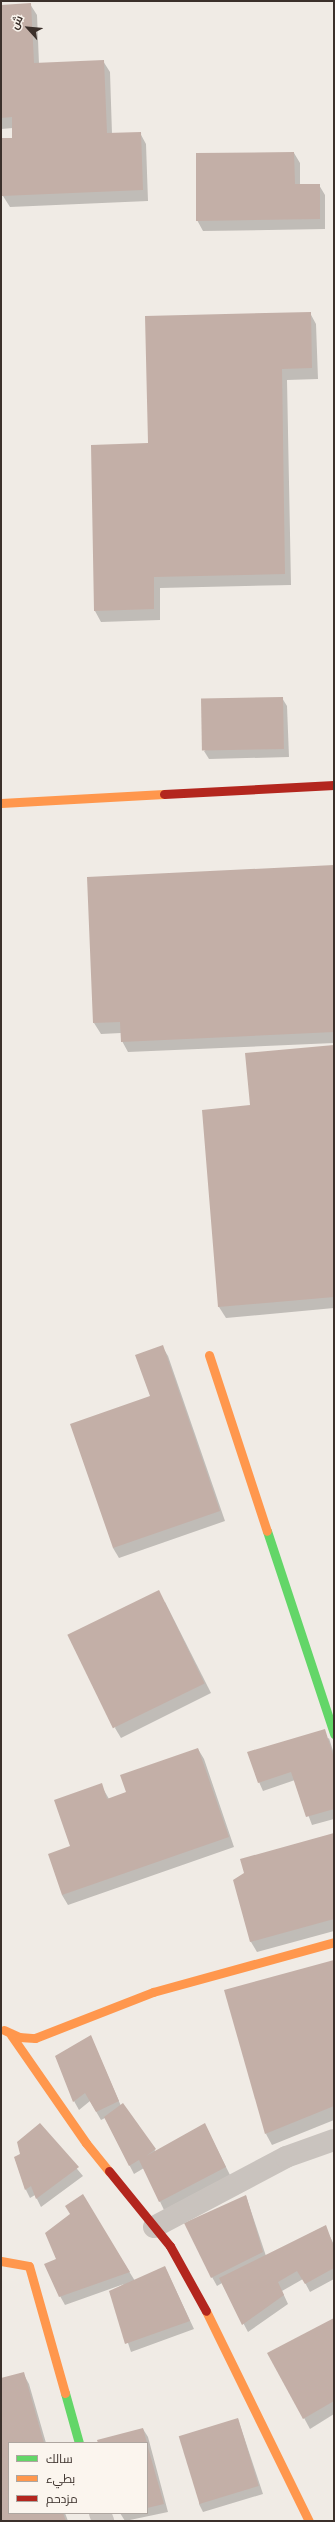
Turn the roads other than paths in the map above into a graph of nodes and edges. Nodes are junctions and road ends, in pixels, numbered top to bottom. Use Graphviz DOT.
graph roads {
  1 [pos="334,785"];
  2 [pos="1,803"];
  3 [pos="209,1355"];
  4 [pos="334,1734"];
  5 [pos="334,1942"];
  6 [pos="1,2027"];
  7 [pos="11,2035"];
  8 [pos="334,2140"];
  9 [pos="154,2227"];
  10 [pos="1,2260"];
  11 [pos="79,2442"];
  12 [pos="309,2521"];
  1 -- 2 [label="street"];
  3 -- 4 [label="street"];
  5 -- 7 [label="street"];
  6 -- 7 [label="street"];
  7 -- 9 [label="street"];
  8 -- 9 [label="street"];
  9 -- 12 [label="street"];
  10 -- 11 [label="street"];
}
